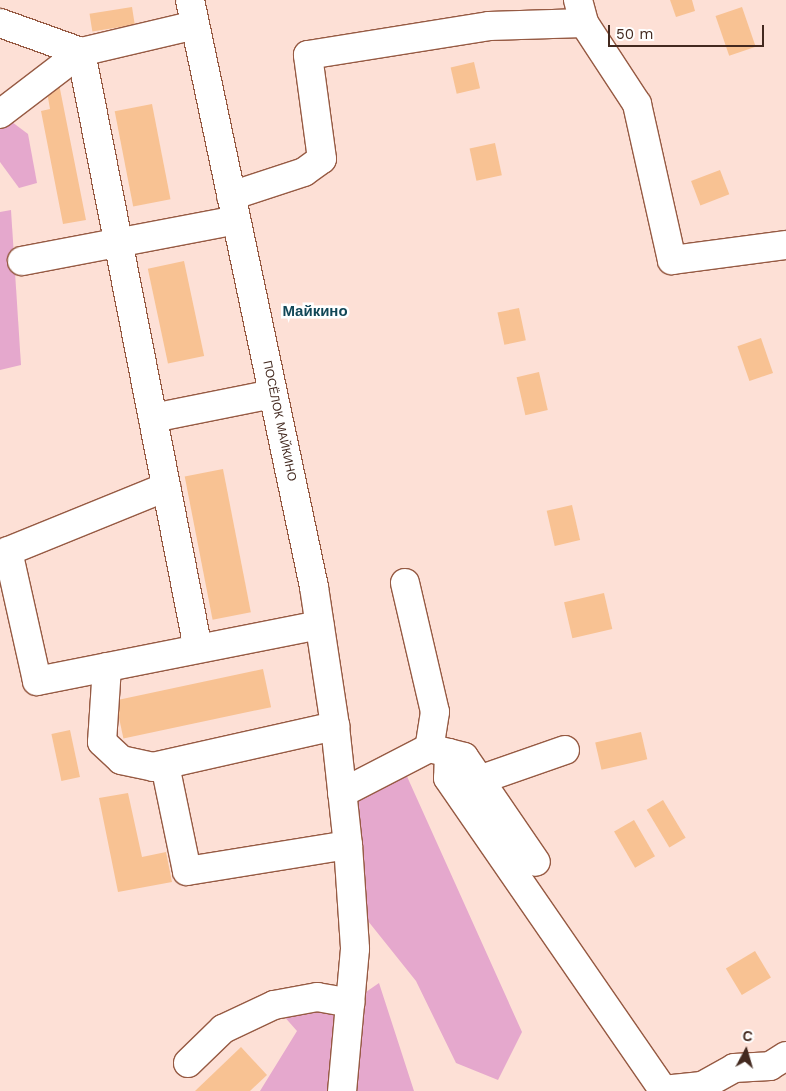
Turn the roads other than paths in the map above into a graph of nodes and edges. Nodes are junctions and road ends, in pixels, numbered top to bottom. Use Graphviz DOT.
graph roads {
  1 [pos="581,12"];
  2 [pos="192,13"];
  3 [pos="0,23"];
  4 [pos="81,52"];
  5 [pos="0,114"];
  6 [pos="234,208"];
  7 [pos="118,243"];
  8 [pos="786,245"];
  9 [pos="22,261"];
  10 [pos="273,394"];
  11 [pos="153,418"];
  12 [pos="166,487"];
  13 [pos="405,583"];
  14 [pos="320,624"];
  15 [pos="198,649"];
  16 [pos="107,667"];
  17 [pos="334,726"];
  18 [pos="439,750"];
  19 [pos="564,750"];
  20 [pos="165,765"];
  21 [pos="479,780"];
  22 [pos="342,793"];
  23 [pos="348,845"];
  24 [pos="536,862"];
  25 [pos="350,1004"];
  26 [pos="786,1056"];
  27 [pos="188,1063"];
  28 [pos="342,1091"];
  1 -- 6 [label="street"];
  1 -- 8 [label="street"];
  2 -- 4 [label="street"];
  2 -- 6 [label="street, ПОСЁЛОК МАЙКИНО"];
  3 -- 4 [label="street"];
  4 -- 5 [label="street"];
  4 -- 7 [label="street"];
  6 -- 7 [label="street"];
  6 -- 10 [label="street, ПОСЁЛОК МАЙКИНО"];
  7 -- 9 [label="street"];
  7 -- 11 [label="street"];
  10 -- 11 [label="street"];
  10 -- 14 [label="street, ПОСЁЛОК МАЙКИНО"];
  11 -- 12 [label="street"];
  12 -- 15 [label="street"];
  12 -- 16 [label="street"];
  13 -- 18 [label="street"];
  14 -- 15 [label="street"];
  14 -- 17 [label="street, ПОСЁЛОК МАЙКИНО"];
  15 -- 16 [label="street"];
  16 -- 20 [label="street"];
  17 -- 20 [label="street"];
  17 -- 22 [label="street, ПОСЁЛОК МАЙКИНО"];
  18 -- 21 [label="street"];
  18 -- 22 [label="street"];
  18 -- 26 [label="street"];
  19 -- 21 [label="street"];
  20 -- 23 [label="street"];
  21 -- 24 [label="street"];
  22 -- 23 [label="street, ПОСЁЛОК МАЙКИНО"];
  23 -- 25 [label="street, ПОСЁЛОК МАЙКИНО"];
  25 -- 27 [label="street"];
  25 -- 28 [label="street, ПОСЁЛОК МАЙКИНО"];
}
